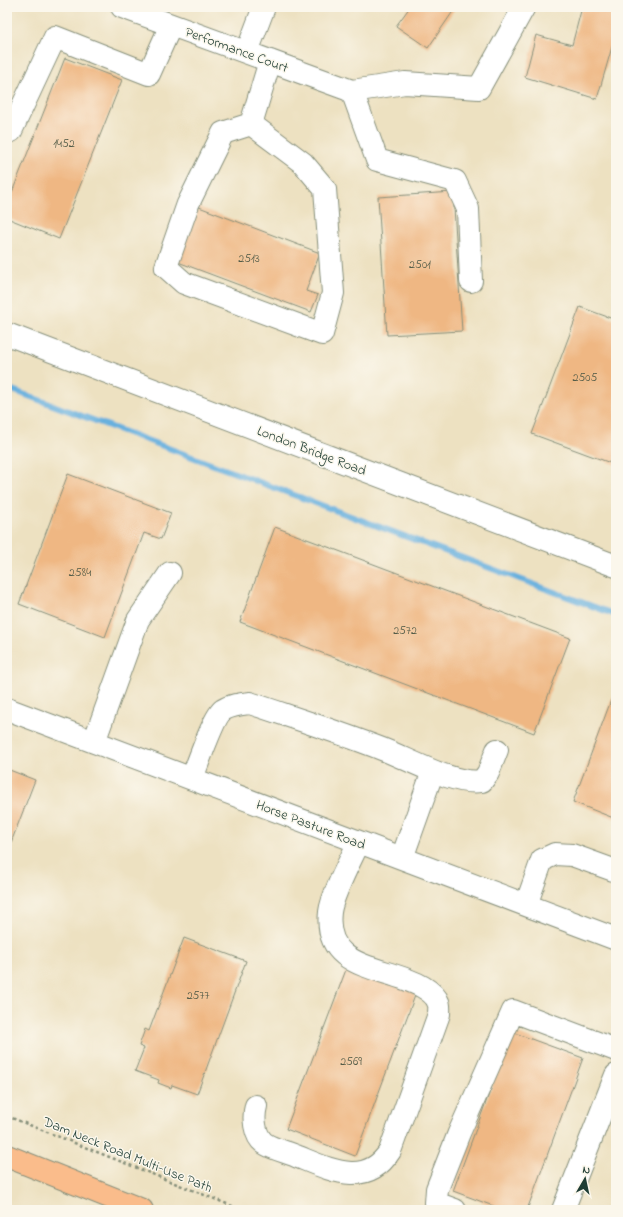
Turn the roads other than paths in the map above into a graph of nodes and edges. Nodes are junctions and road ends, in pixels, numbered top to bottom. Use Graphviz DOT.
graph roads {
  1 [pos="122,7"];
  2 [pos="264,7"];
  3 [pos="524,7"];
  4 [pos="171,25"];
  5 [pos="247,52"];
  6 [pos="270,61"];
  7 [pos="352,91"];
  8 [pos="251,124"];
  9 [pos="7,130"];
  10 [pos="471,281"];
  11 [pos="7,334"];
  12 [pos="616,566"];
  13 [pos="170,573"];
  14 [pos="7,709"];
  15 [pos="94,742"];
  16 [pos="497,750"];
  17 [pos="433,771"];
  18 [pos="192,778"];
  19 [pos="359,842"];
  20 [pos="402,858"];
  21 [pos="616,871"];
  22 [pos="526,905"];
  23 [pos="616,939"];
  24 [pos="616,1050"];
  25 [pos="616,1075"];
  26 [pos="256,1106"];
  27 [pos="7,1156"];
  28 [pos="142,1210"];
  29 [pos="455,1210"];
  30 [pos="563,1210"];
  1 -- 4 [label="street, Performance Court"];
  2 -- 5 [label="street"];
  3 -- 7 [label="street"];
  4 -- 5 [label="street, Performance Court"];
  4 -- 9 [label="street"];
  5 -- 6 [label="street, Performance Court"];
  6 -- 7 [label="street, Performance Court"];
  6 -- 8 [label="street"];
  7 -- 10 [label="street"];
  8 -- 8 [label="street"];
  11 -- 12 [label="street, London Bridge Road"];
  13 -- 15 [label="street"];
  14 -- 15 [label="street, Horse Pasture Road"];
  15 -- 18 [label="street, Horse Pasture Road"];
  16 -- 17 [label="street"];
  17 -- 18 [label="street"];
  17 -- 20 [label="street"];
  18 -- 19 [label="street, Horse Pasture Road"];
  19 -- 20 [label="street, Horse Pasture Road"];
  19 -- 26 [label="street"];
  20 -- 22 [label="street, Horse Pasture Road"];
  21 -- 22 [label="street"];
  22 -- 23 [label="street, Horse Pasture Road"];
  24 -- 29 [label="street"];
  25 -- 30 [label="street"];
  27 -- 28 [label="main road"];
}
